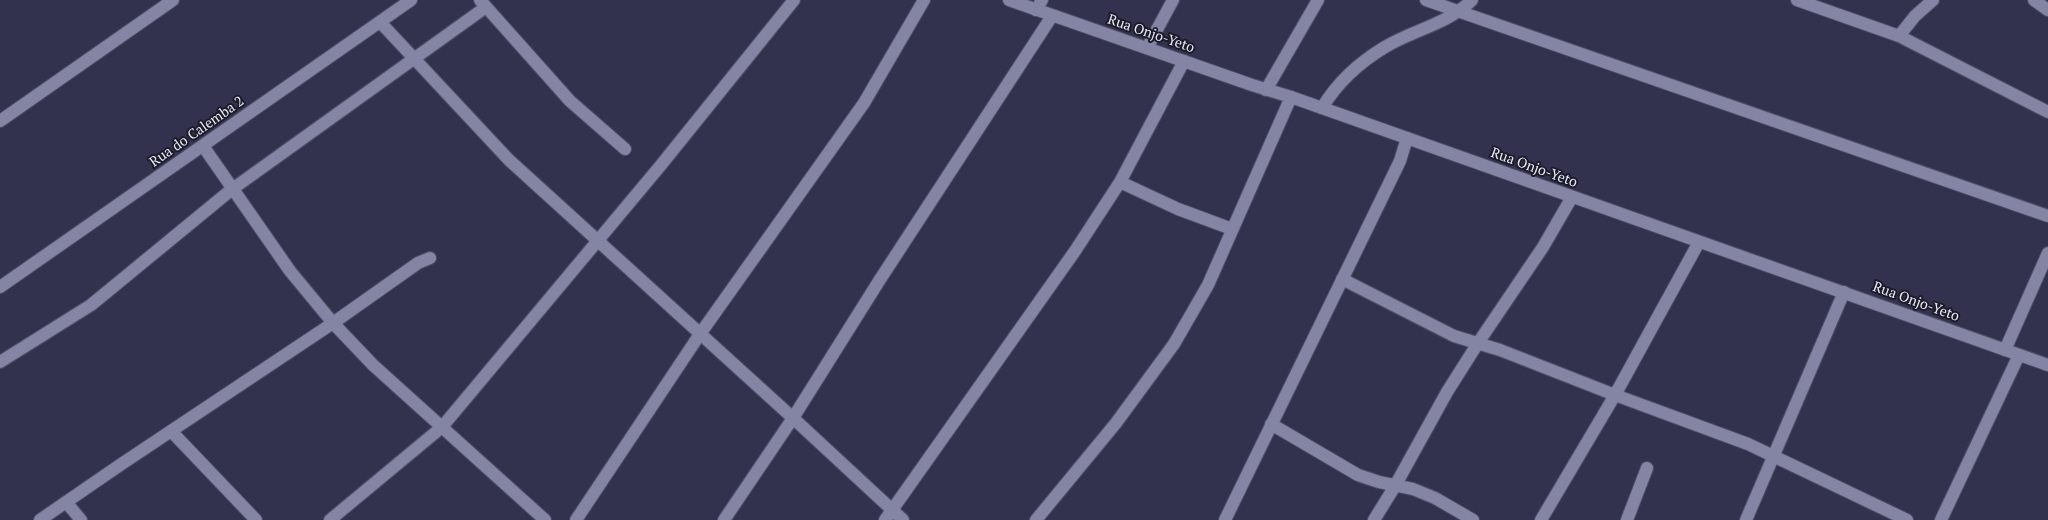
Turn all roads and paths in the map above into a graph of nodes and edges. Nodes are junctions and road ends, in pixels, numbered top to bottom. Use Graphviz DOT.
graph roads {
  1 [pos="173,0"];
  2 [pos="411,0"];
  3 [pos="794,0"];
  4 [pos="924,0"];
  5 [pos="1009,0"];
  6 [pos="1173,0"];
  7 [pos="1318,0"];
  8 [pos="1426,0"];
  9 [pos="1472,0"];
  10 [pos="1797,0"];
  11 [pos="1933,0"];
  12 [pos="483,4"];
  13 [pos="1039,5"];
  14 [pos="1460,12"];
  15 [pos="1052,16"];
  16 [pos="380,22"];
  17 [pos="1900,36"];
  18 [pos="1147,48"];
  19 [pos="414,59"];
  20 [pos="1184,61"];
  21 [pos="1266,90"];
  22 [pos="1291,97"];
  23 [pos="1322,108"];
  24 [pos="2048,112"];
  25 [pos="0,121"];
  26 [pos="1407,138"];
  27 [pos="203,146"];
  28 [pos="625,150"];
  29 [pos="1120,182"];
  30 [pos="231,190"];
  31 [pos="1572,197"];
  32 [pos="2048,216"];
  33 [pos="1232,229"];
  34 [pos="597,241"];
  35 [pos="1699,242"];
  36 [pos="2048,252"];
  37 [pos="430,258"];
  38 [pos="1342,279"];
  39 [pos="0,286"];
  40 [pos="1844,292"];
  41 [pos="333,324"];
  42 [pos="700,334"];
  43 [pos="1478,343"];
  44 [pos="2005,350"];
  45 [pos="2019,355"];
  46 [pos="0,362"];
  47 [pos="2048,365"];
  48 [pos="1615,395"];
  49 [pos="793,418"];
  50 [pos="1271,424"];
  51 [pos="442,427"];
  52 [pos="171,431"];
  53 [pos="1772,456"];
  54 [pos="1647,468"];
  55 [pos="1395,486"];
  56 [pos="66,502"];
  57 [pos="888,515"];
  58 [pos="1943,519"];
  59 [pos="40,520"];
  60 [pos="81,520"];
  61 [pos="256,520"];
  62 [pos="330,520"];
  63 [pos="545,520"];
  64 [pos="576,520"];
  65 [pos="724,520"];
  66 [pos="903,520"];
  67 [pos="1036,520"];
  68 [pos="1226,520"];
  69 [pos="1374,520"];
  70 [pos="1473,520"];
  71 [pos="1541,520"];
  72 [pos="1627,520"];
  73 [pos="1746,520"];
  74 [pos="1907,520"];
  1 -- 25 [label="street"];
  2 -- 16 [label="street, Rua do Calemba 2"];
  3 -- 34 [label="street"];
  4 -- 42 [label="street"];
  5 -- 13 [label="street, Rua Onjo-Yeto"];
  6 -- 18 [label="street"];
  7 -- 21 [label="street"];
  8 -- 14 [label="street"];
  9 -- 14 [label="street"];
  10 -- 17 [label="street"];
  11 -- 17 [label="street"];
  12 -- 19 [label="street"];
  12 -- 28 [label="street"];
  13 -- 15 [label="street, Rua Onjo-Yeto"];
  14 -- 23 [label="street"];
  14 -- 32 [label="street"];
  15 -- 18 [label="street, Rua Onjo-Yeto"];
  15 -- 49 [label="street"];
  16 -- 19 [label="street"];
  16 -- 27 [label="street, Rua do Calemba 2"];
  17 -- 24 [label="street"];
  18 -- 20 [label="street, Rua Onjo-Yeto"];
  19 -- 30 [label="street"];
  19 -- 34 [label="street"];
  20 -- 21 [label="street, Rua Onjo-Yeto"];
  20 -- 29 [label="street"];
  21 -- 22 [label="street, Rua Onjo-Yeto"];
  22 -- 23 [label="street, Rua Onjo-Yeto"];
  22 -- 33 [label="street"];
  23 -- 26 [label="street, Rua Onjo-Yeto"];
  26 -- 31 [label="street, Rua Onjo-Yeto"];
  26 -- 38 [label="street"];
  27 -- 30 [label="street"];
  27 -- 39 [label="street, Rua do Calemba 2"];
  29 -- 33 [label="street"];
  29 -- 57 [label="street"];
  30 -- 41 [label="street"];
  30 -- 46 [label="street"];
  31 -- 35 [label="street, Rua Onjo-Yeto"];
  31 -- 43 [label="street"];
  33 -- 67 [label="street"];
  34 -- 42 [label="street"];
  34 -- 51 [label="street"];
  35 -- 40 [label="street, Rua Onjo-Yeto"];
  35 -- 48 [label="street"];
  36 -- 44 [label="street"];
  37 -- 41 [label="street"];
  38 -- 43 [label="street"];
  38 -- 50 [label="street"];
  40 -- 44 [label="street, Rua Onjo-Yeto"];
  40 -- 53 [label="street"];
  41 -- 51 [label="street"];
  41 -- 52 [label="street"];
  42 -- 49 [label="street"];
  42 -- 64 [label="street"];
  43 -- 48 [label="street"];
  43 -- 55 [label="street"];
  44 -- 45 [label="street, Rua Onjo-Yeto"];
  45 -- 47 [label="street, Rua Onjo-Yeto"];
  45 -- 58 [label="street"];
  48 -- 53 [label="street"];
  48 -- 71 [label="street"];
  49 -- 57 [label="street"];
  49 -- 65 [label="street"];
  50 -- 55 [label="street"];
  50 -- 68 [label="street"];
  51 -- 62 [label="street"];
  51 -- 63 [label="street"];
  52 -- 56 [label="street"];
  52 -- 61 [label="street"];
  53 -- 73 [label="street"];
  53 -- 74 [label="street"];
  54 -- 72 [label="street"];
  55 -- 69 [label="street"];
  55 -- 70 [label="street"];
  56 -- 59 [label="street"];
  56 -- 60 [label="street"];
  57 -- 66 [label="street"];
}
